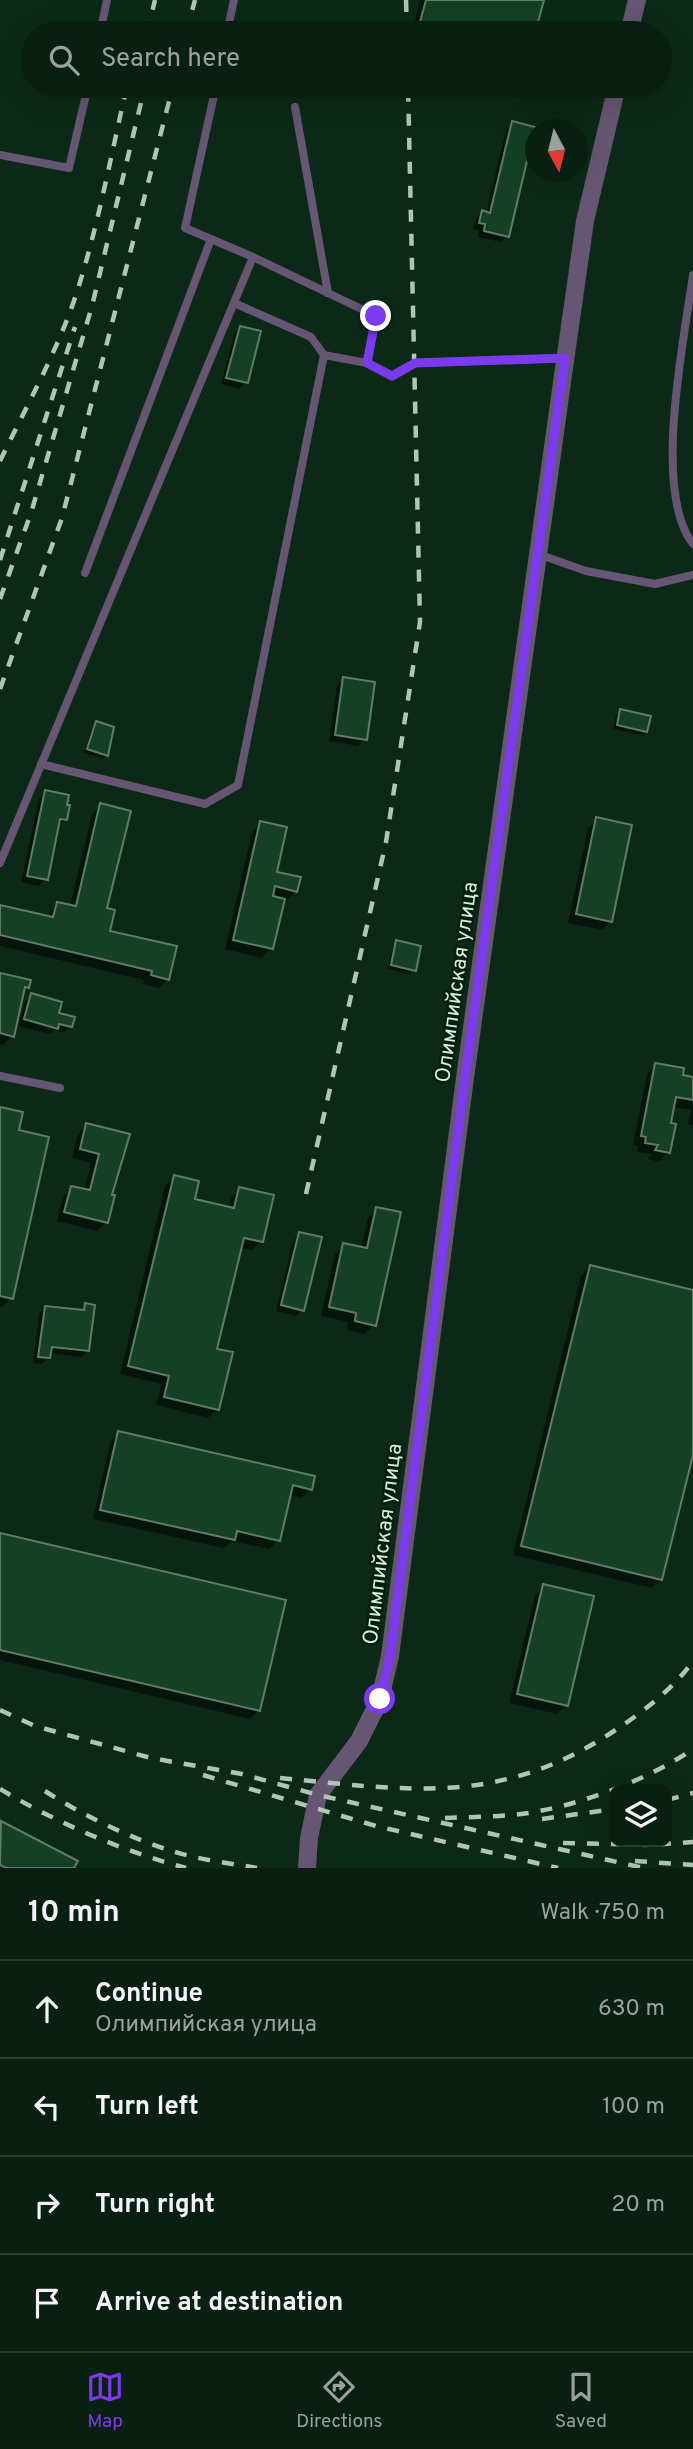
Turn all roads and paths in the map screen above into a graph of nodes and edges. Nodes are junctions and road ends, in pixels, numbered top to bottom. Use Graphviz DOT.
graph roads {
  1 [pos="107,0"];
  2 [pos="234,0"];
  3 [pos="637,0"];
  4 [pos="103,21"];
  5 [pos="230,21"];
  6 [pos="632,21"];
  7 [pos="85,98"];
  8 [pos="213,98"];
  9 [pos="614,98"];
  10 [pos="295,107"];
  11 [pos="0,155"];
  12 [pos="211,239"];
  13 [pos="253,257"];
  14 [pos="693,275"];
  15 [pos="328,293"];
  16 [pos="234,303"];
  17 [pos="324,355"];
  18 [pos="565,358"];
  19 [pos="367,363"];
  20 [pos="693,544"];
  21 [pos="538,554"];
  22 [pos="85,573"];
  23 [pos="693,575"];
  24 [pos="41,764"];
  25 [pos="0,863"];
  26 [pos="0,1076"];
  27 [pos="60,1088"];
  28 [pos="307,1868"];
  1 -- 4 [label="lane"];
  2 -- 5 [label="lane"];
  3 -- 6 [label="street"];
  7 -- 11 [label="lane"];
  8 -- 12 [label="lane"];
  9 -- 18 [label="street, Олимпийская улица"];
  10 -- 15 [label="lane"];
  12 -- 13 [label="lane"];
  12 -- 22 [label="lane"];
  13 -- 15 [label="lane"];
  13 -- 16 [label="lane"];
  14 -- 20 [label="lane"];
  15 -- 19 [label="lane"];
  16 -- 17 [label="lane"];
  16 -- 24 [label="lane"];
  17 -- 19 [label="lane"];
  17 -- 24 [label="lane"];
  18 -- 19 [label="lane"];
  18 -- 21 [label="street, Олимпийская улица"];
  21 -- 23 [label="lane"];
  21 -- 28 [label="street, Олимпийская улица"];
  24 -- 25 [label="lane"];
  26 -- 27 [label="lane"];
}
